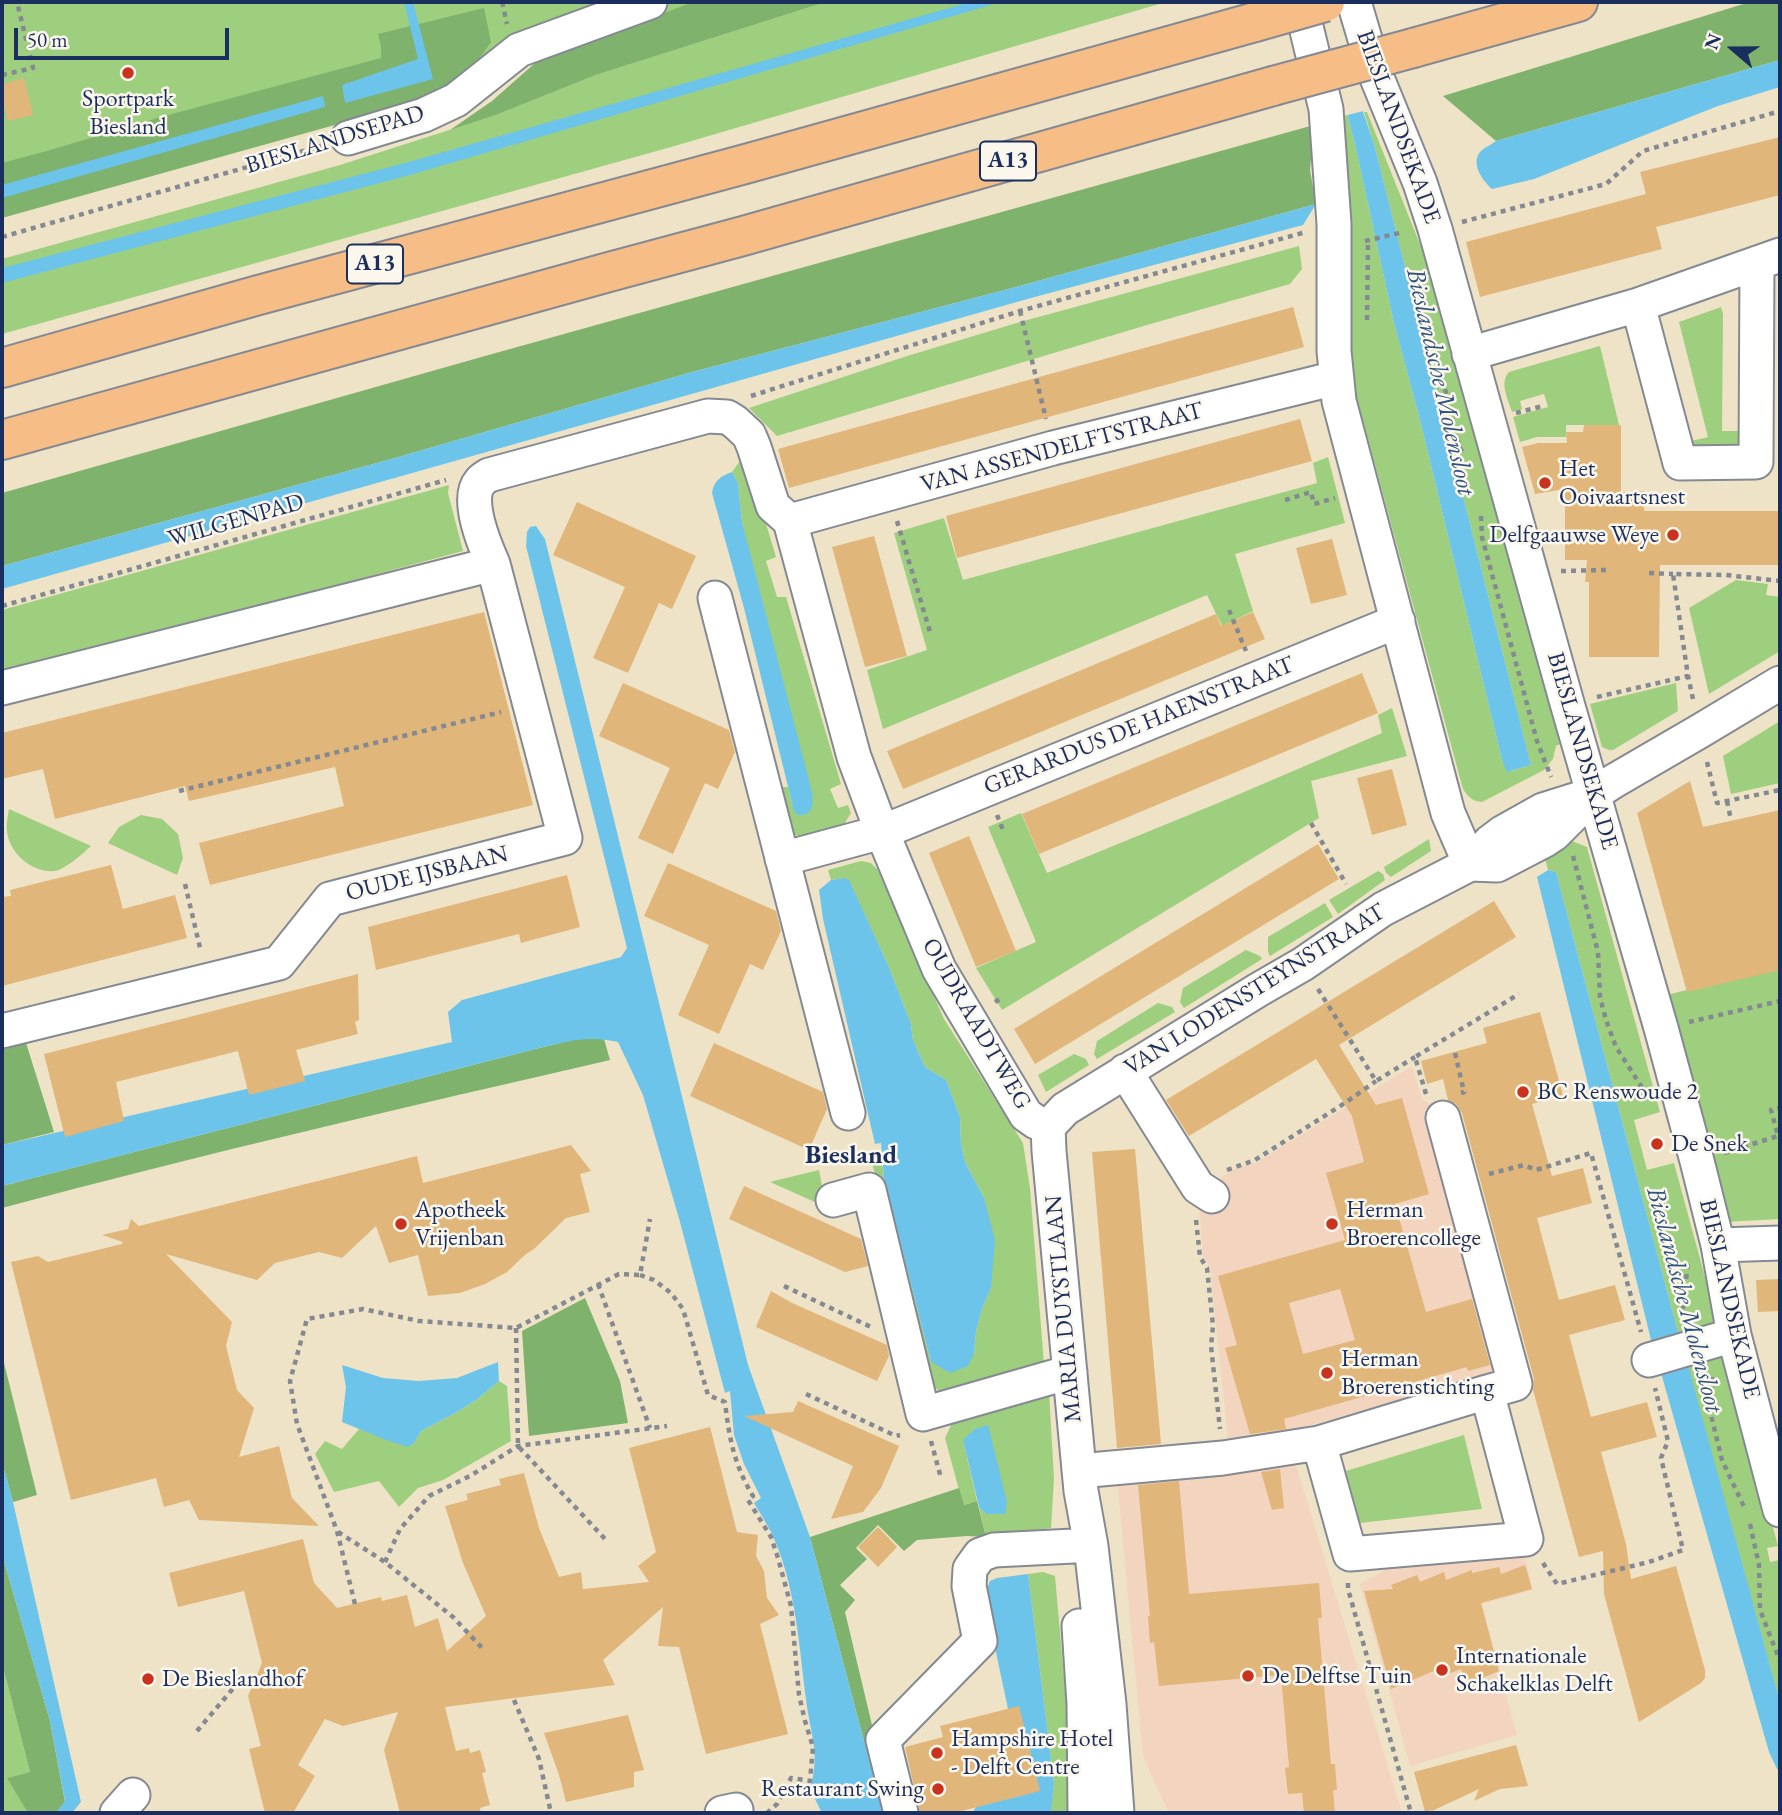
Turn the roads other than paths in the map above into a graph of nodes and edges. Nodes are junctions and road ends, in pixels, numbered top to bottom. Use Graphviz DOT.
graph roads {
  1 [pos="650,2"];
  2 [pos="1300,2"];
  3 [pos="1325,2"];
  4 [pos="1354,2"];
  5 [pos="1578,2"];
  6 [pos="348,138"];
  7 [pos="1768,259"];
  8 [pos="1638,304"];
  9 [pos="1469,354"];
  10 [pos="2,368"];
  11 [pos="1336,378"];
  12 [pos="2,440"];
  13 [pos="790,521"];
  14 [pos="493,564"];
  15 [pos="715,598"];
  16 [pos="1398,621"];
  17 [pos="1780,683"];
  18 [pos="2,688"];
  19 [pos="1594,794"];
  20 [pos="881,832"];
  21 [pos="782,859"];
  22 [pos="1470,864"];
  23 [pos="2,1031"];
  24 [pos="1125,1071"];
  25 [pos="1435,1107"];
  26 [pos="848,1113"];
  27 [pos="1048,1127"];
  28 [pos="1205,1191"];
  29 [pos="833,1200"];
  30 [pos="1780,1243"];
  31 [pos="1718,1245"];
  32 [pos="1734,1335"];
  33 [pos="1649,1360"];
  34 [pos="1070,1372"];
  35 [pos="1487,1392"];
  36 [pos="1319,1443"];
  37 [pos="1080,1481"];
  38 [pos="1780,1510"];
  39 [pos="1074,1546"];
  40 [pos="901,1813"];
  41 [pos="1085,1813"];
  42 [pos="1117,1813"];
  1 -- 6 [label="street, BIESLANDSEPAD"];
  2 -- 11 [label="street"];
  3 -- 10 [label="highway, A13, bridge"];
  4 -- 9 [label="street, BIESLANDSEKADE"];
  5 -- 12 [label="highway, A13, bridge"];
  7 -- 8 [label="street"];
  7 -- 8 [label="street"];
  8 -- 9 [label="street"];
  9 -- 19 [label="street, BIESLANDSEKADE"];
  11 -- 13 [label="street, VAN ASSENDELFTSTRAAT"];
  11 -- 16 [label="street"];
  13 -- 14 [label="street, OUDE IJSBAAN"];
  13 -- 20 [label="street, OUDRAADTWEG"];
  14 -- 18 [label="street"];
  14 -- 23 [label="street, OUDE IJSBAAN"];
  15 -- 21 [label="street"];
  16 -- 20 [label="street, GERARDUS DE HAENSTRAAT"];
  16 -- 22 [label="street"];
  17 -- 19 [label="street, VAN LODENSTEYNSTRAAT"];
  19 -- 22 [label="street, VAN LODENSTEYNSTRAAT"];
  19 -- 31 [label="street, BIESLANDSEKADE"];
  20 -- 21 [label="street"];
  20 -- 27 [label="street, OUDRAADTWEG"];
  21 -- 26 [label="street"];
  22 -- 24 [label="street, VAN LODENSTEYNSTRAAT"];
  24 -- 27 [label="street, VAN LODENSTEYNSTRAAT"];
  24 -- 28 [label="street"];
  25 -- 35 [label="street"];
  27 -- 34 [label="street, MARIA DUYSTLAAN"];
  29 -- 34 [label="street"];
  30 -- 31 [label="street"];
  31 -- 32 [label="street, BIESLANDSEKADE"];
  32 -- 33 [label="street"];
  32 -- 38 [label="street, BIESLANDSEKADE"];
  34 -- 37 [label="street, MARIA DUYSTLAAN"];
  35 -- 36 [label="street"];
  35 -- 36 [label="street"];
  36 -- 37 [label="street"];
  37 -- 39 [label="street, MARIA DUYSTLAAN"];
  37 -- 42 [label="street, MARIA DUYSTLAAN"];
  39 -- 40 [label="street"];
  39 -- 41 [label="street, MARIA DUYSTLAAN"];
}
